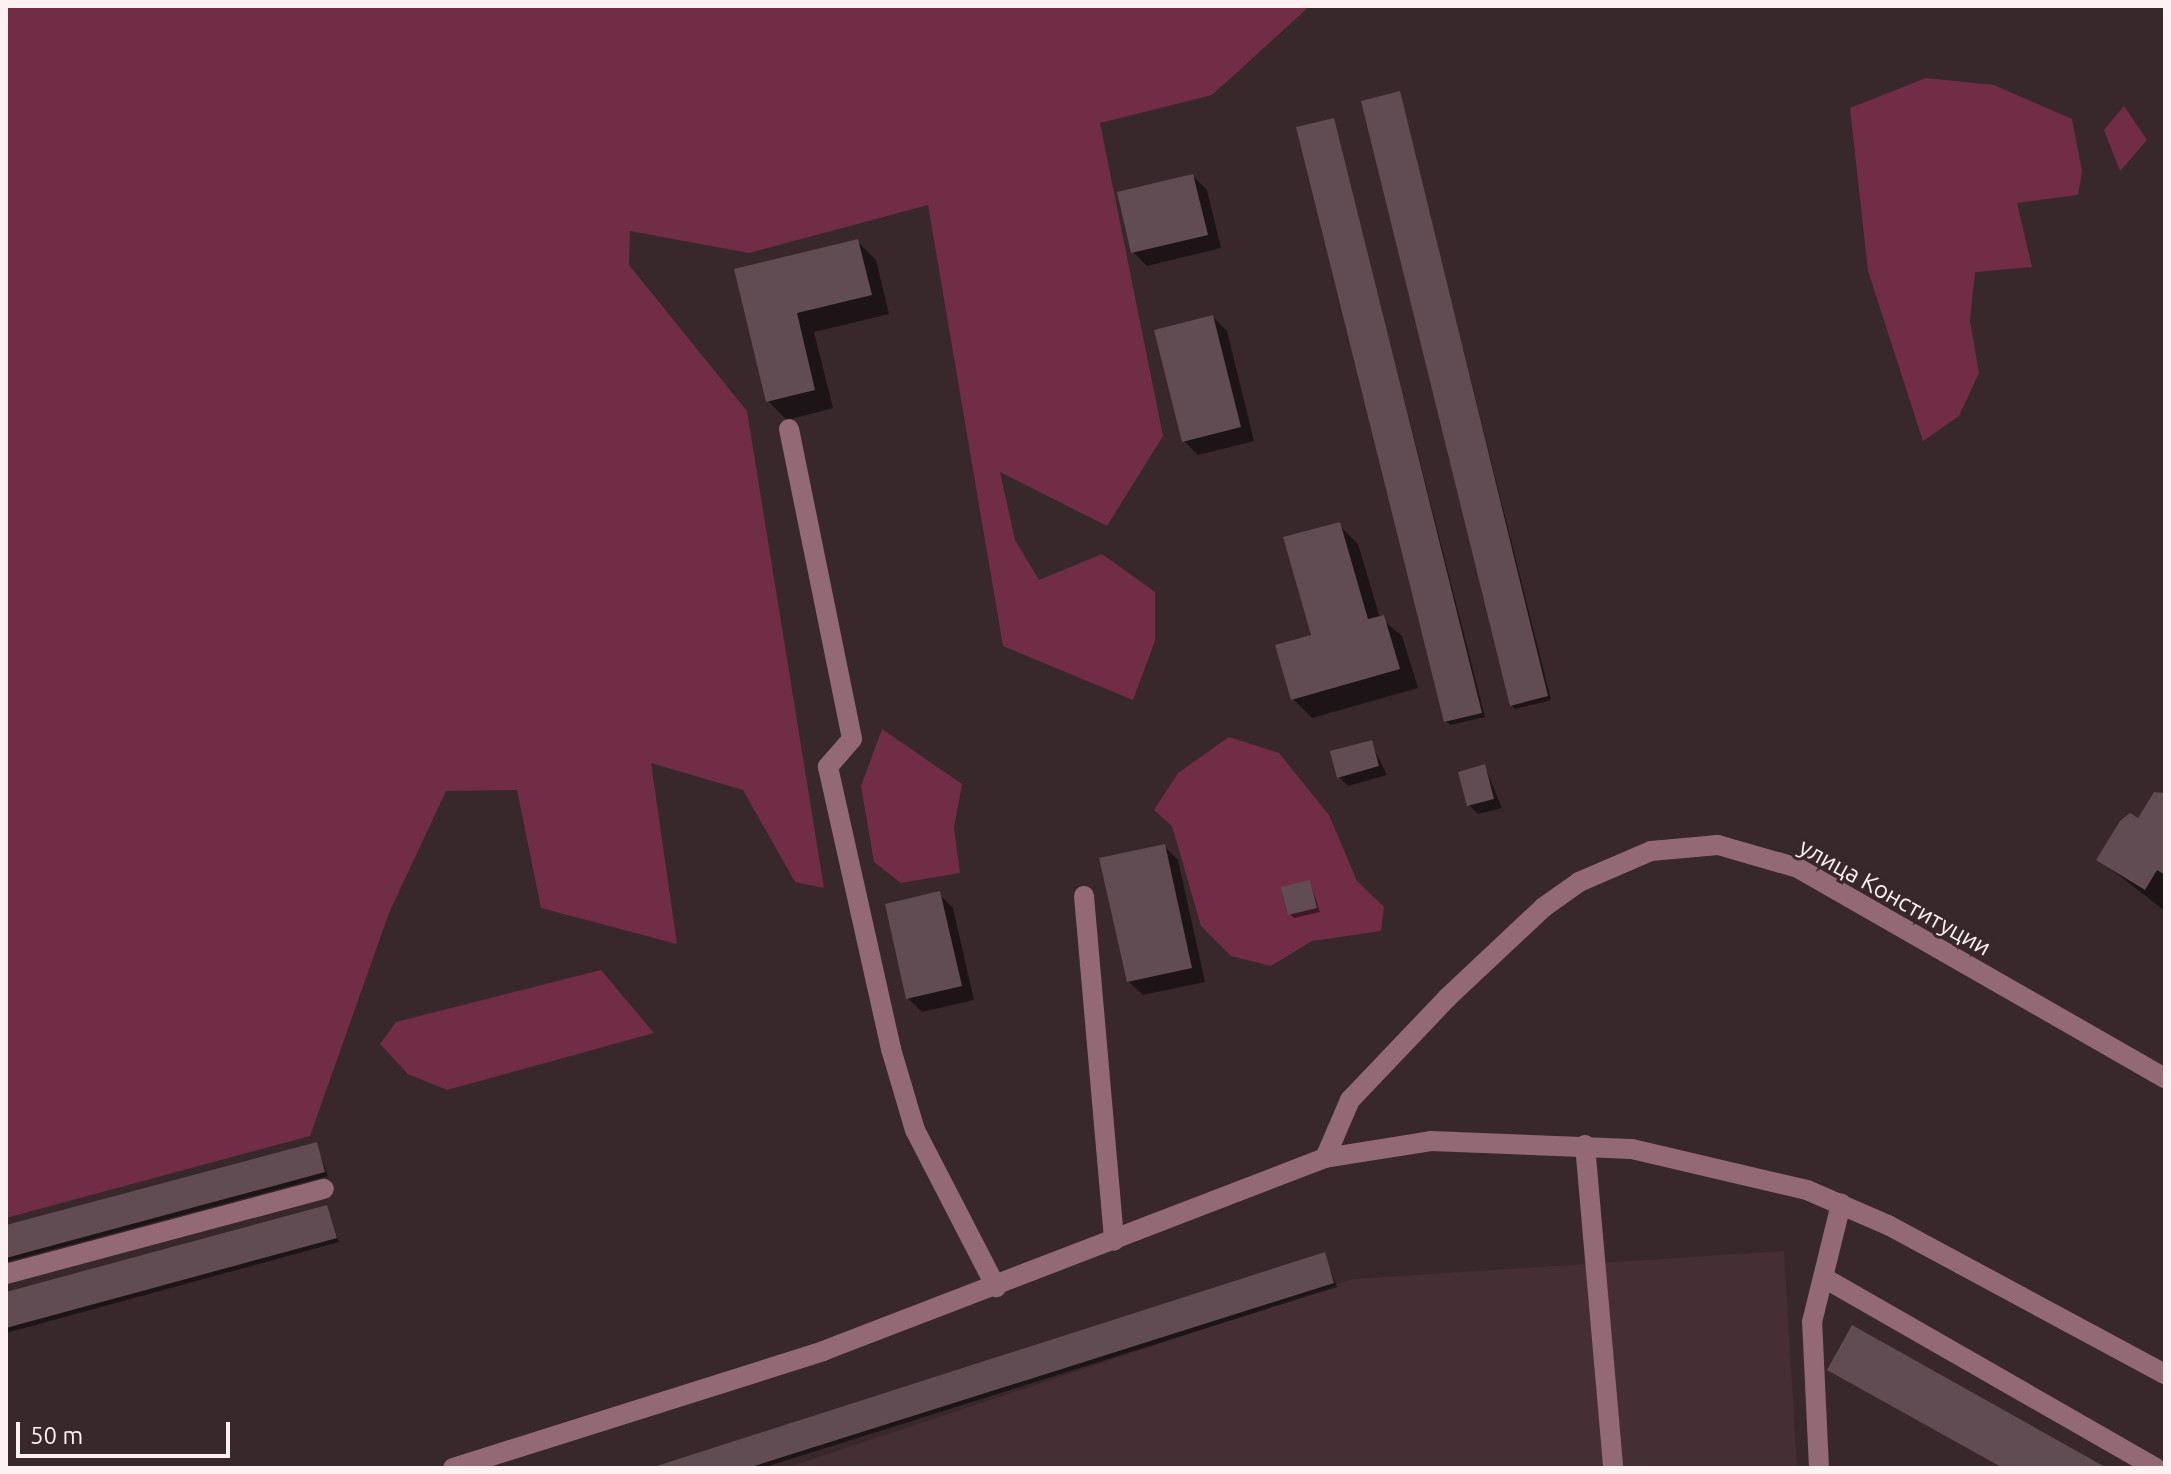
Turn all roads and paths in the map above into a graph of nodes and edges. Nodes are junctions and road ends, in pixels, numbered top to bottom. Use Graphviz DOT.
graph roads {
  1 [pos="789,429"];
  2 [pos="1084,896"];
  3 [pos="2165,1078"];
  4 [pos="1585,1145"];
  5 [pos="1325,1158"];
  6 [pos="324,1189"];
  7 [pos="1841,1204"];
  8 [pos="1114,1241"];
  9 [pos="6,1274"];
  10 [pos="1826,1279"];
  11 [pos="996,1287"];
  12 [pos="2165,1374"];
  13 [pos="453,1468"];
  14 [pos="1613,1468"];
  15 [pos="1819,1468"];
  16 [pos="2156,1468"];
  1 -- 11 [label="street"];
  2 -- 8 [label="street"];
  3 -- 5 [label="street, улица Конституции"];
  4 -- 5 [label="street"];
  4 -- 7 [label="street"];
  4 -- 14 [label="street"];
  5 -- 8 [label="street"];
  6 -- 9 [label="street"];
  7 -- 10 [label="street"];
  7 -- 12 [label="street"];
  8 -- 11 [label="street"];
  10 -- 15 [label="street"];
  10 -- 16 [label="street"];
  11 -- 13 [label="street"];
}
